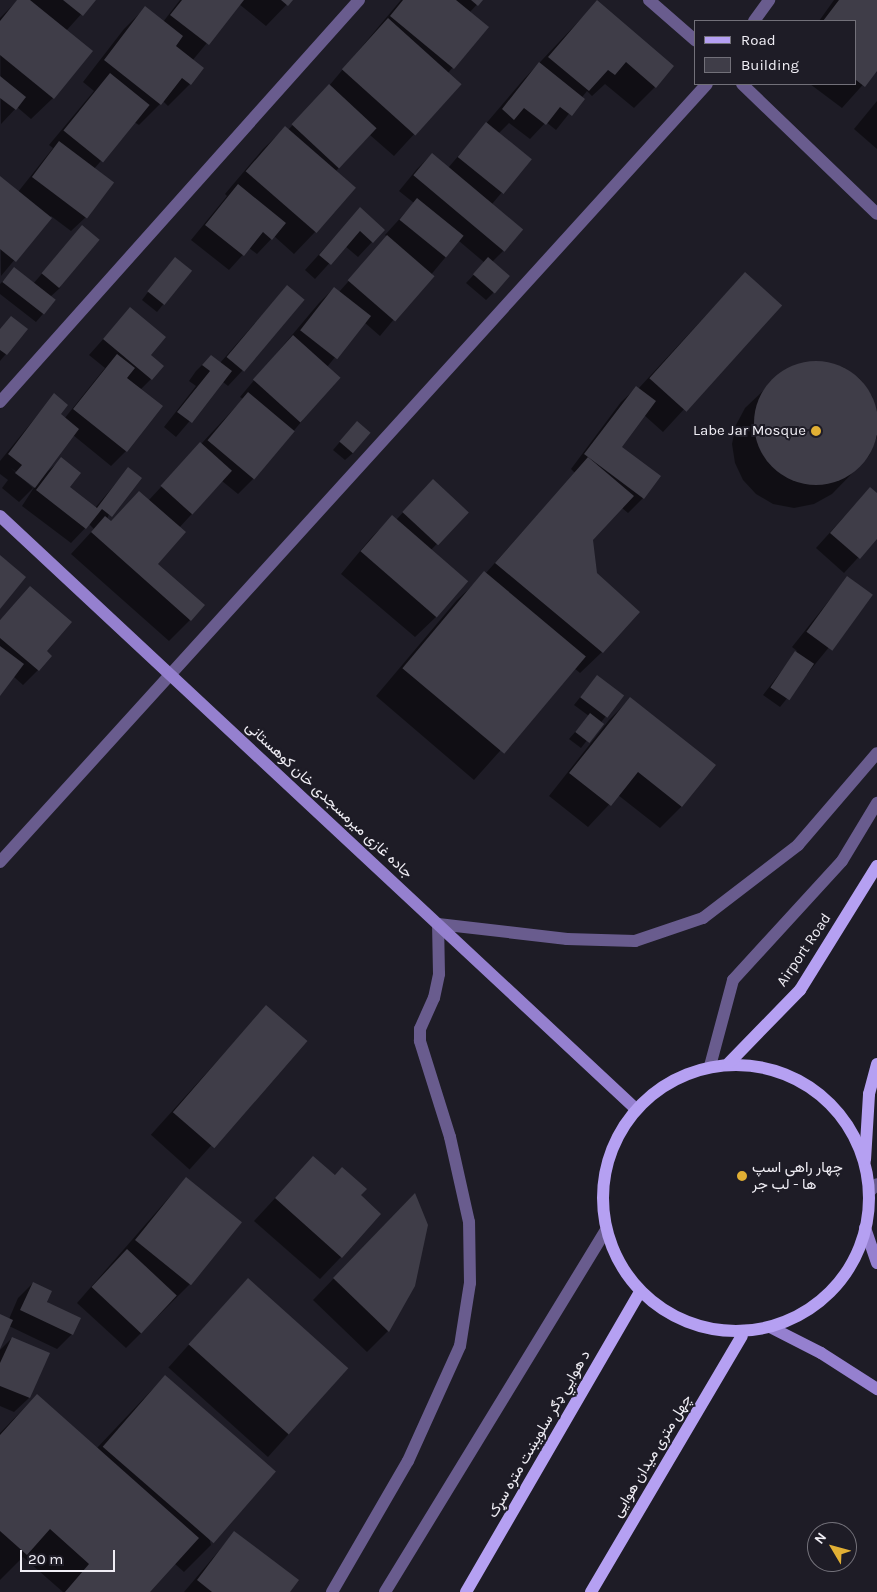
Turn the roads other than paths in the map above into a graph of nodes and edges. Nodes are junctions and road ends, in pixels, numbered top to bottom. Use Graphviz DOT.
graph roads {
  1 [pos="359,0"];
  2 [pos="648,0"];
  3 [pos="769,0"];
  4 [pos="755,20"];
  5 [pos="694,39"];
  6 [pos="706,85"];
  7 [pos="743,85"];
  8 [pos="877,214"];
  9 [pos="0,402"];
  10 [pos="0,516"];
  11 [pos="172,675"];
  12 [pos="877,753"];
  13 [pos="877,803"];
  14 [pos="0,862"];
  15 [pos="877,866"];
  16 [pos="438,924"];
  17 [pos="877,1064"];
  18 [pos="726,1065"];
  19 [pos="710,1066"];
  20 [pos="636,1109"];
  21 [pos="865,1164"];
  22 [pos="873,1188"];
  23 [pos="866,1228"];
  24 [pos="605,1231"];
  25 [pos="877,1263"];
  26 [pos="640,1292"];
  27 [pos="770,1328"];
  28 [pos="742,1336"];
  29 [pos="877,1388"];
  30 [pos="332,1592"];
  31 [pos="385,1592"];
  32 [pos="466,1592"];
  33 [pos="591,1592"];
  1 -- 9 [label="street"];
  2 -- 5 [label="street"];
  3 -- 4 [label="street"];
  6 -- 11 [label="street"];
  7 -- 8 [label="street"];
  10 -- 11 [label="main road, جاده غازی میرمسجدی خان کوهستانی"];
  11 -- 14 [label="street"];
  11 -- 16 [label="main road, جاده غازی میرمسجدی خان کوهستانی"];
  12 -- 16 [label="street"];
  13 -- 19 [label="street"];
  15 -- 18 [label="main road, Airport Road"];
  16 -- 20 [label="main road, جاده غازی میرمسجدی خان کوهستانی"];
  16 -- 30 [label="street"];
  17 -- 21 [label="main road"];
  18 -- 19 [label="main road"];
  18 -- 21 [label="main road"];
  19 -- 20 [label="main road"];
  20 -- 24 [label="main road"];
  21 -- 22 [label="main road"];
  22 -- 23 [label="main road"];
  23 -- 25 [label="main road"];
  23 -- 27 [label="main road"];
  24 -- 26 [label="main road"];
  24 -- 31 [label="street"];
  26 -- 28 [label="main road"];
  26 -- 32 [label="main road, د هوايي ډګر سلویښت متره سړک"];
  27 -- 28 [label="main road"];
  27 -- 29 [label="main road"];
  28 -- 33 [label="main road, چهل متری میدان هوایی"];
}
